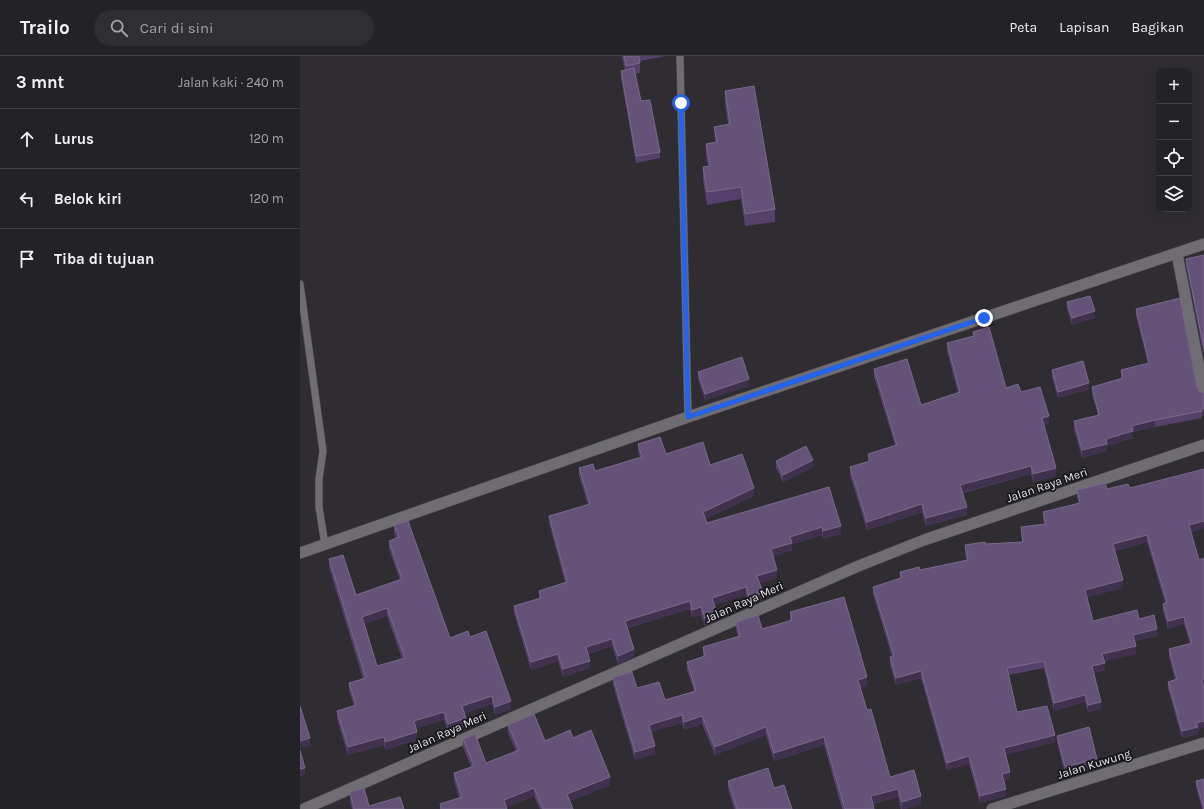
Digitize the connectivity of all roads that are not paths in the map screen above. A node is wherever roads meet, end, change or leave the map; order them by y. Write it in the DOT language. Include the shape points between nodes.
graph roads {
  1 [pos="680,56"];
  2 [pos="1204,244"];
  3 [pos="1177,254"];
  4 [pos="300,284"];
  5 [pos="1204,392"];
  6 [pos="688,417"];
  7 [pos="1204,445"];
  8 [pos="325,545"];
  9 [pos="300,553"];
  10 [pos="1204,743"];
  11 [pos="304,809"];
  12 [pos="992,809"];
  1 -- 6 [label="lane"];
  2 -- 3 [label="street"];
  3 -- 5 [label="street"];
  3 -- 6 [label="street"];
  4 -- 8 [label="lane" via="323,451 319,507"];
  6 -- 8 [label="street"];
  7 -- 11 [label="street, Jalan Raya Meri" via="889,553"];
  8 -- 9 [label="street"];
  10 -- 12 [label="street, Jalan Kuwung"];
}
